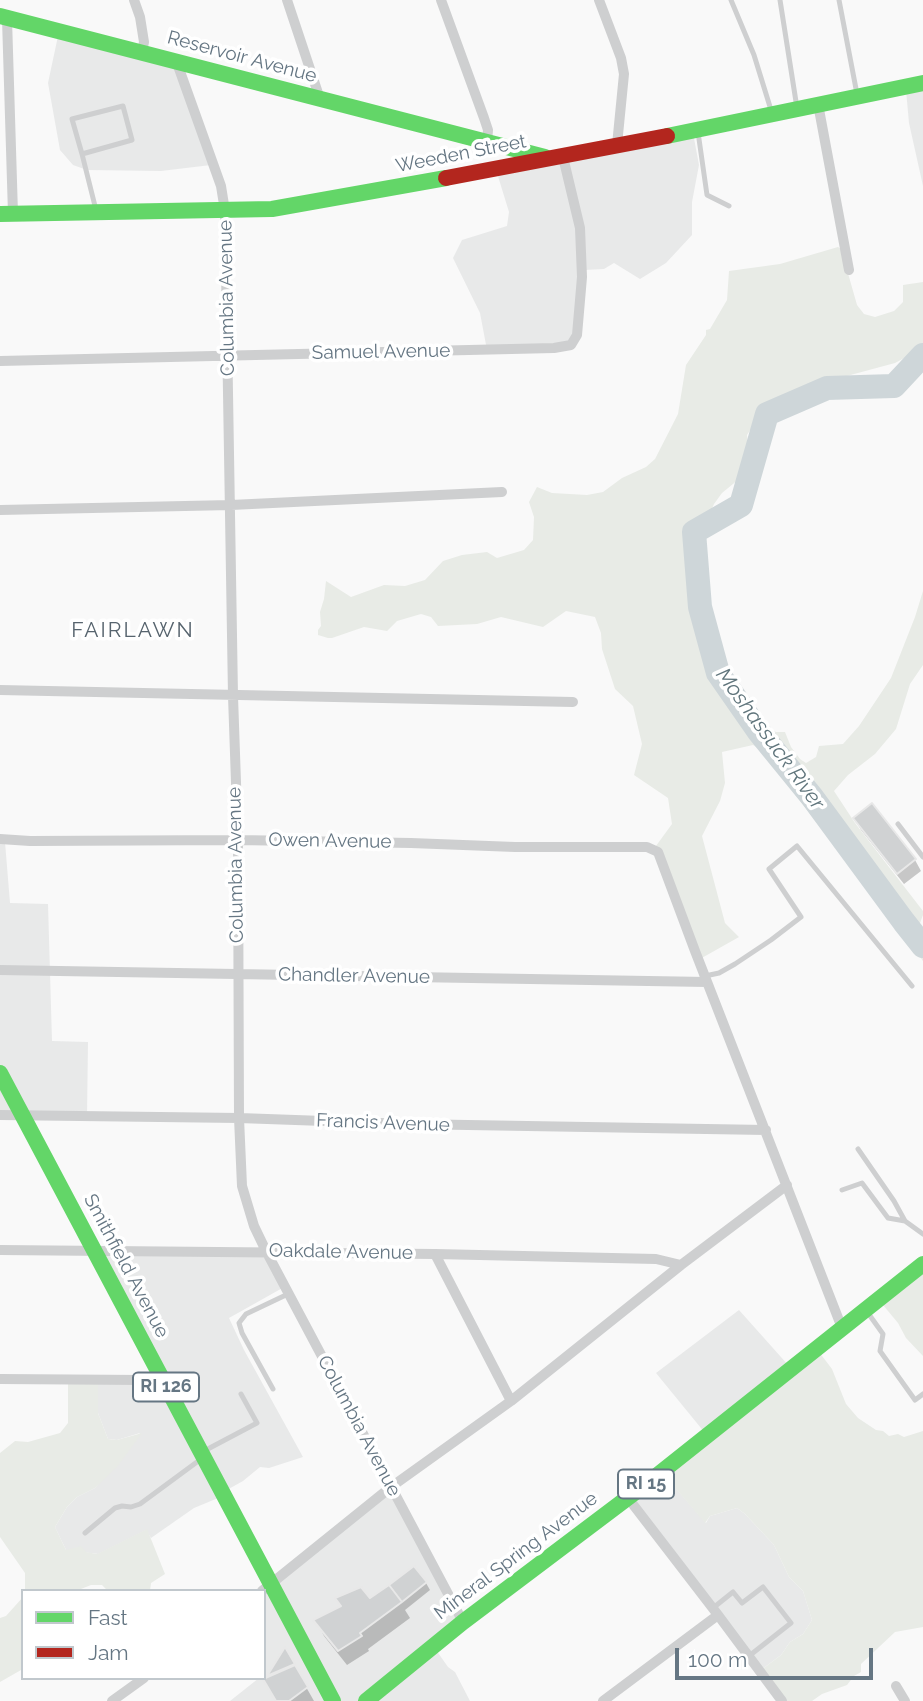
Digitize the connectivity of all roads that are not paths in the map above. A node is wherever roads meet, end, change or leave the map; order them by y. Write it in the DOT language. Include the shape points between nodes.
graph roads {
  1 [pos="134,0"];
  2 [pos="287,0"];
  3 [pos="441,0"];
  4 [pos="599,0"];
  5 [pos="731,0"];
  6 [pos="780,0"];
  7 [pos="839,0"];
  8 [pos="4,18"];
  9 [pos="142,52"];
  10 [pos="177,63"];
  11 [pos="923,83"];
  12 [pos="858,97"];
  13 [pos="320,99"];
  14 [pos="818,104"];
  15 [pos="797,108"];
  16 [pos="772,113"];
  17 [pos="698,128"];
  18 [pos="480,140"];
  19 [pos="617,145"];
  20 [pos="82,154"];
  21 [pos="557,158"];
  22 [pos="481,172"];
  23 [pos="729,206"];
  24 [pos="225,211"];
  25 [pos="97,213"];
  26 [pos="7,214"];
  27 [pos="849,270"];
  28 [pos="227,355"];
  29 [pos="0,360"];
  30 [pos="502,492"];
  31 [pos="230,505"];
  32 [pos="0,510"];
  33 [pos="0,690"];
  34 [pos="233,696"];
  35 [pos="573,702"];
  36 [pos="898,824"];
  37 [pos="0,839"];
  38 [pos="237,840"];
  39 [pos="921,849"];
  40 [pos="923,857"];
  41 [pos="0,970"];
  42 [pos="237,974"];
  43 [pos="706,979"];
  44 [pos="912,986"];
  45 [pos="0,1073"];
  46 [pos="0,1115"];
  47 [pos="22,1115"];
  48 [pos="240,1118"];
  49 [pos="766,1130"];
  50 [pos="858,1149"];
  51 [pos="787,1185"];
  52 [pos="842,1190"];
  53 [pos="905,1221"];
  54 [pos="923,1234"];
  55 [pos="0,1250"];
  56 [pos="95,1250"];
  57 [pos="266,1251"];
  58 [pos="435,1254"];
  59 [pos="923,1264"];
  60 [pos="681,1265"];
  61 [pos="288,1294"];
  62 [pos="865,1309"];
  63 [pos="842,1328"];
  64 [pos="161,1377"];
  65 [pos="0,1379"];
  66 [pos="273,1389"];
  67 [pos="241,1394"];
  68 [pos="923,1394"];
  69 [pos="511,1401"];
  70 [pos="202,1455"];
  71 [pos="391,1487"];
  72 [pos="628,1498"];
  73 [pos="85,1532"];
  74 [pos="267,1588"];
  75 [pos="716,1611"];
  76 [pos="463,1622"];
  77 [pos="749,1656"];
  78 [pos="141,1680"];
  79 [pos="896,1686"];
  80 [pos="112,1701"];
  81 [pos="333,1701"];
  82 [pos="366,1701"];
  83 [pos="603,1701"];
  84 [pos="782,1701"];
  85 [pos="905,1701"];
  1 -- 9 [label="street"];
  2 -- 13 [label="street"];
  3 -- 18 [label="street" via="488,130"];
  4 -- 19 [label="street" via="624,74"];
  5 -- 16 [label="lane"];
  6 -- 15 [label="lane"];
  7 -- 12 [label="lane"];
  8 -- 9 [label="main road, Reservoir Avenue"];
  8 -- 26 [label="street"];
  9 -- 10 [label="main road, Reservoir Avenue"];
  10 -- 13 [label="main road, Reservoir Avenue"];
  10 -- 24 [label="street, Columbia Avenue" via="221,186"];
  11 -- 12 [label="main road, Weeden Street"];
  12 -- 14 [label="main road, Weeden Street"];
  13 -- 18 [label="main road, Reservoir Avenue"];
  14 -- 15 [label="main road, Weeden Street"];
  14 -- 27 [label="street"];
  15 -- 16 [label="main road, Weeden Street"];
  16 -- 17 [label="main road, Weeden Street"];
  17 -- 19 [label="main road, Weeden Street"];
  17 -- 23 [label="lane" via="707,195"];
  18 -- 21 [label="main road, Reservoir Avenue"];
  18 -- 22 [label="main road"];
  19 -- 21 [label="main road, Weeden Street"];
  20 -- 20 [label="lane" via="72,119 123,106 132,141"];
  20 -- 25 [label="lane"];
  21 -- 22 [label="main road, Weeden Street"];
  21 -- 28 [label="street, Samuel Avenue" via="580,228 582,277 577,335 571,345"];
  22 -- 24 [label="main road, Weeden Street" via="312,204"];
  24 -- 25 [label="main road, Weeden Street"];
  24 -- 28 [label="street, Columbia Avenue"];
  25 -- 26 [label="main road, Weeden Street"];
  28 -- 29 [label="street, Samuel Avenue"];
  28 -- 31 [label="street, Columbia Avenue"];
  30 -- 31 [label="street"];
  31 -- 32 [label="street"];
  31 -- 34 [label="street, Columbia Avenue"];
  33 -- 34 [label="street"];
  34 -- 35 [label="street"];
  34 -- 38 [label="street, Columbia Avenue"];
  36 -- 39 [label="lane"];
  37 -- 38 [label="street, Owen Avenue"];
  38 -- 42 [label="street, Columbia Avenue"];
  38 -- 43 [label="street, Owen Avenue" via="647,846 658,852"];
  39 -- 40 [label="lane"];
  41 -- 42 [label="street, Chandler Avenue"];
  42 -- 43 [label="street, Chandler Avenue"];
  42 -- 48 [label="street, Columbia Avenue"];
  43 -- 44 [label="lane" via="801,917 769,869 797,846"];
  43 -- 49 [label="street"];
  45 -- 47 [label="main road, Smithfield Avenue / RI 126"];
  46 -- 47 [label="street, Francis Avenue"];
  47 -- 48 [label="street, Francis Avenue"];
  47 -- 56 [label="main road, Smithfield Avenue / RI 126"];
  48 -- 49 [label="street, Francis Avenue"];
  48 -- 57 [label="street, Columbia Avenue" via="242,1186"];
  49 -- 51 [label="street"];
  50 -- 53 [label="lane"];
  51 -- 60 [label="street"];
  51 -- 63 [label="street"];
  52 -- 53 [label="lane" via="862,1183 888,1218"];
  53 -- 54 [label="lane"];
  55 -- 56 [label="street, Oakdale Avenue"];
  56 -- 57 [label="street, Oakdale Avenue"];
  56 -- 64 [label="main road, Smithfield Avenue / RI 126"];
  57 -- 58 [label="street, Oakdale Avenue"];
  57 -- 61 [label="street, Columbia Avenue"];
  58 -- 60 [label="street, Oakdale Avenue" via="656,1259"];
  58 -- 69 [label="street"];
  59 -- 62 [label="main road, Mineral Spring Avenue / RI 15"];
  60 -- 69 [label="street"];
  61 -- 66 [label="lane" via="246,1314 239,1323"];
  61 -- 71 [label="street, Columbia Avenue"];
  62 -- 63 [label="main road, Mineral Spring Avenue / RI 15"];
  62 -- 68 [label="lane" via="883,1334 880,1351 915,1400"];
  63 -- 72 [label="main road, Mineral Spring Avenue / RI 15"];
  64 -- 65 [label="street"];
  64 -- 70 [label="main road, Smithfield Avenue / RI 126"];
  67 -- 70 [label="lane" via="257,1423"];
  69 -- 71 [label="street"];
  70 -- 73 [label="lane" via="140,1504 115,1508"];
  70 -- 74 [label="main road, Smithfield Avenue / RI 126"];
  71 -- 74 [label="street"];
  71 -- 76 [label="street, Columbia Avenue"];
  72 -- 75 [label="street"];
  72 -- 76 [label="main road, Mineral Spring Avenue / RI 15"];
  74 -- 81 [label="main road, Smithfield Avenue / RI 126"];
  75 -- 77 [label="street"];
  75 -- 77 [label="lane" via="733,1592 742,1603 763,1587 791,1623"];
  75 -- 83 [label="street"];
  76 -- 82 [label="main road, Mineral Spring Avenue / RI 15"];
  77 -- 84 [label="street"];
  78 -- 80 [label="street"];
  79 -- 85 [label="street"];
}
